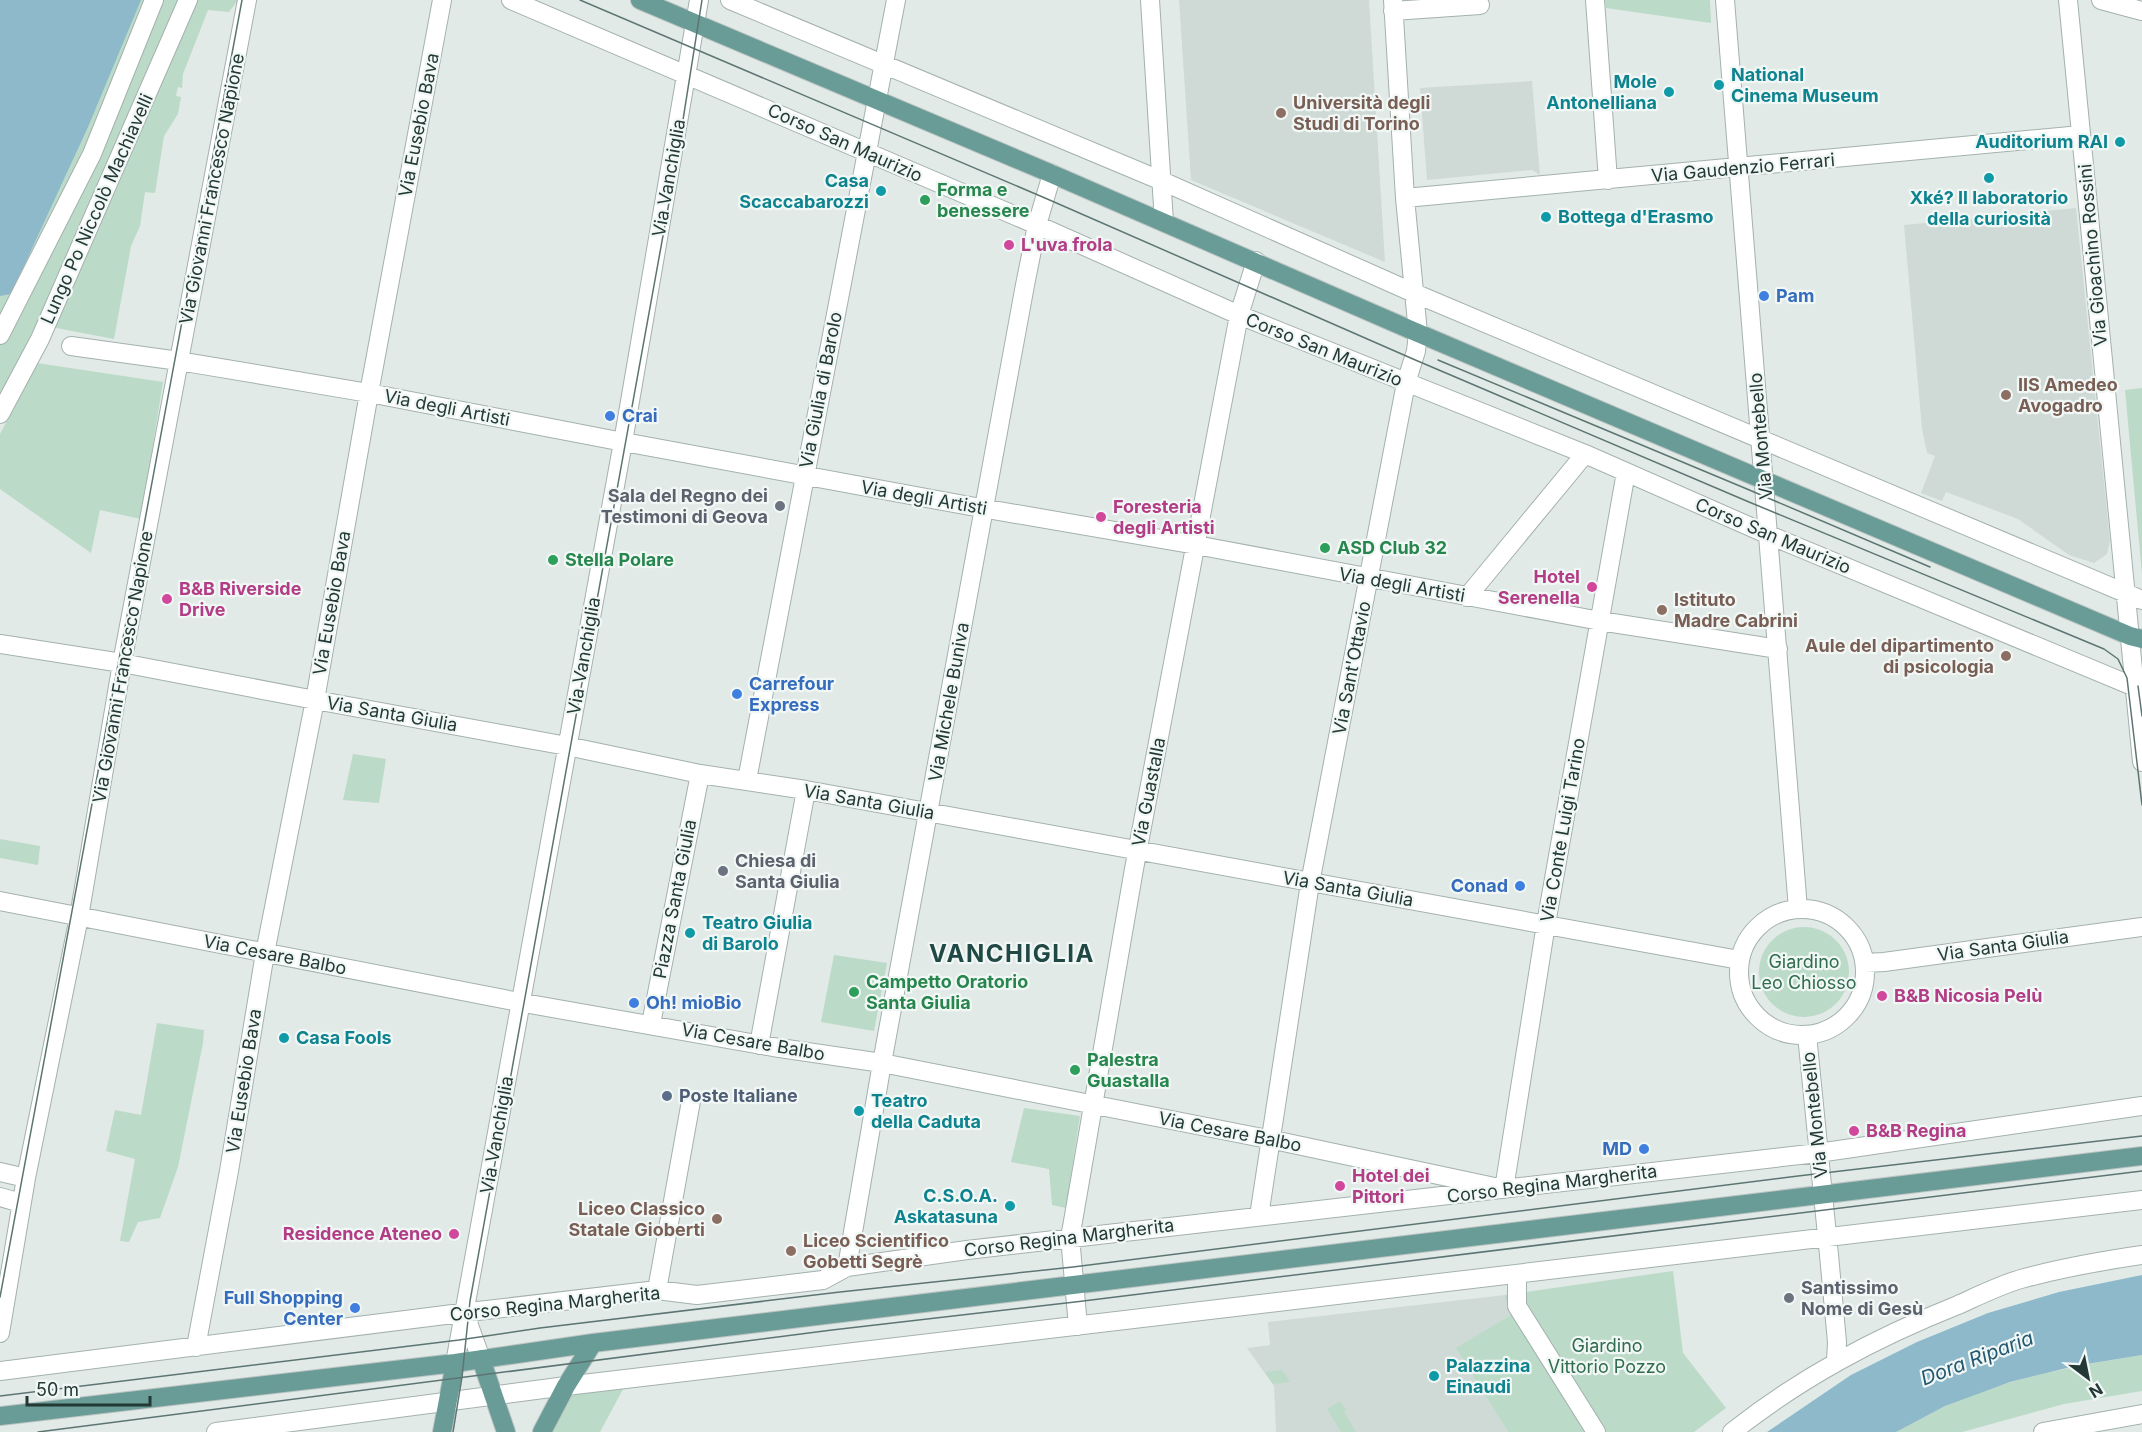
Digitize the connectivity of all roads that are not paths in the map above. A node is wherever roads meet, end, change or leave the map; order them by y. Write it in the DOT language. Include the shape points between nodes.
graph roads {
  1 [pos="154,0"];
  2 [pos="188,0"];
  3 [pos="247,0"];
  4 [pos="442,0"];
  5 [pos="511,0"];
  6 [pos="640,0"];
  7 [pos="699,0"];
  8 [pos="730,0"];
  9 [pos="896,0"];
  10 [pos="1150,0"];
  11 [pos="1594,0"];
  12 [pos="1725,0"];
  13 [pos="2068,0"];
  14 [pos="2101,0"];
  15 [pos="1480,5"];
  16 [pos="1393,6"];
  17 [pos="2142,11"];
  18 [pos="696,22"];
  19 [pos="884,66"];
  20 [pos="687,74"];
  21 [pos="878,99"];
  22 [pos="2081,135"];
  23 [pos="868,154"];
  24 [pos="1739,168"];
  25 [pos="1052,174"];
  26 [pos="1608,180"];
  27 [pos="1162,181"];
  28 [pos="1406,198"];
  29 [pos="1164,222"];
  30 [pos="1037,225"];
  31 [pos="1256,261"];
  32 [pos="1414,293"];
  33 [pos="1239,315"];
  34 [pos="1418,333"];
  35 [pos="0,335"];
  36 [pos="71,346"];
  37 [pos="179,361"];
  38 [pos="1406,383"];
  39 [pos="369,393"];
  40 [pos="0,414"];
  41 [pos="1760,439"];
  42 [pos="623,442"];
  43 [pos="1585,454"];
  44 [pos="1626,472"];
  45 [pos="804,476"];
  46 [pos="1764,479"];
  47 [pos="984,509"];
  48 [pos="1769,535"];
  49 [pos="1196,545"];
  50 [pos="1370,579"];
  51 [pos="1467,597"];
  52 [pos="2134,597"];
  53 [pos="1600,621"];
  54 [pos="2136,638"];
  55 [pos="0,644"];
  56 [pos="1778,649"];
  57 [pos="2142,651"];
  58 [pos="122,663"];
  59 [pos="2138,688"];
  60 [pos="315,700"];
  61 [pos="567,746"];
  62 [pos="2142,762"];
  63 [pos="700,774"];
  64 [pos="747,780"];
  65 [pos="806,790"];
  66 [pos="929,813"];
  67 [pos="1138,851"];
  68 [pos="1310,883"];
  69 [pos="0,901"];
  70 [pos="1798,909"];
  71 [pos="79,917"];
  72 [pos="1546,924"];
  73 [pos="2142,927"];
  74 [pos="265,953"];
  75 [pos="1739,960"];
  76 [pos="1864,963"];
  77 [pos="520,1002"];
  78 [pos="651,1024"];
  79 [pos="1807,1035"];
  80 [pos="759,1044"];
  81 [pos="882,1063"];
  82 [pos="691,1101"];
  83 [pos="1092,1105"];
  84 [pos="2142,1106"];
  85 [pos="1271,1139"];
  86 [pos="1818,1153"];
  87 [pos="2142,1156"];
  88 [pos="0,1173"];
  89 [pos="26,1178"];
  90 [pos="1504,1190"];
  91 [pos="1824,1195"];
  92 [pos="0,1197"];
  93 [pos="2142,1200"];
  94 [pos="21,1203"];
  95 [pos="1259,1216"];
  96 [pos="1070,1237"];
  97 [pos="1828,1238"];
  98 [pos="2142,1255"];
  99 [pos="847,1267"];
  100 [pos="1517,1275"];
  101 [pos="1074,1286"];
  102 [pos="657,1290"];
  103 [pos="464,1312"];
  104 [pos="1078,1326"];
  105 [pos="0,1333"];
  106 [pos="593,1343"];
  107 [pos="196,1347"];
  108 [pos="481,1359"];
  109 [pos="1836,1361"];
  110 [pos="455,1363"];
  111 [pos="0,1371"];
  112 [pos="566,1386"];
  113 [pos="495,1396"];
  114 [pos="447,1403"];
  115 [pos="2142,1414"];
  116 [pos="0,1416"];
  117 [pos="216,1432"];
  118 [pos="442,1432"];
  119 [pos="506,1432"];
  120 [pos="542,1432"];
  121 [pos="1596,1432"];
  122 [pos="1732,1432"];
  123 [pos="2043,1432"];
  1 -- 35 [label="street" via="92,154"];
  2 -- 40 [label="street, Lungo Po Niccolò Machiavelli" via="40,339"];
  3 -- 37 [label="street, Via Giovanni Francesco Napione"];
  4 -- 39 [label="street, Via Eusebio Bava"];
  5 -- 20 [label="street, Corso San Maurizio"];
  6 -- 18 [label="main road"];
  7 -- 18 [label="street, Via Vanchiglia"];
  8 -- 19 [label="street"];
  9 -- 19 [label="street, Via Giulia di Barolo"];
  10 -- 27 [label="street"];
  11 -- 26 [label="street"];
  12 -- 24 [label="street, Via Montebello"];
  13 -- 22 [label="street, Via Gioachino Rossini"];
  14 -- 17 [label="street"];
  15 -- 16 [label="street, Via Sant'Ottavio"];
  16 -- 28 [label="street, Via Sant'Ottavio"];
  18 -- 20 [label="street, Via Vanchiglia"];
  18 -- 21 [label="main road"];
  19 -- 21 [label="street, Via Giulia di Barolo"];
  19 -- 27 [label="street"];
  20 -- 23 [label="street, Corso San Maurizio"];
  20 -- 42 [label="street, Via Vanchiglia"];
  21 -- 23 [label="street, Via Giulia di Barolo"];
  21 -- 25 [label="main road"];
  22 -- 24 [label="street, Via Gaudenzio Ferrari"];
  22 -- 52 [label="street, Via Gioachino Rossini"];
  23 -- 30 [label="street, Corso San Maurizio"];
  23 -- 45 [label="street, Via Giulia di Barolo"];
  24 -- 26 [label="street, Via Gaudenzio Ferrari"];
  24 -- 41 [label="street, Via Montebello"];
  25 -- 29 [label="main road"];
  25 -- 30 [label="street, Via Michele Buniva"];
  26 -- 28 [label="street, Via Gaudenzio Ferrari"];
  27 -- 29 [label="street"];
  27 -- 32 [label="street"];
  28 -- 32 [label="street, Via Sant'Ottavio"];
  29 -- 31 [label="main road"];
  30 -- 33 [label="street, Corso San Maurizio"];
  30 -- 47 [label="street, Via Michele Buniva"];
  31 -- 33 [label="street, Via Guastalla"];
  31 -- 34 [label="main road"];
  32 -- 34 [label="street, Via Sant'Ottavio"];
  32 -- 41 [label="street"];
  33 -- 38 [label="street, Corso San Maurizio"];
  33 -- 49 [label="street, Via Guastalla"];
  34 -- 38 [label="street, Via Sant'Ottavio"];
  34 -- 46 [label="main road"];
  36 -- 37 [label="street, Via degli Artisti"];
  37 -- 39 [label="street, Via degli Artisti"];
  37 -- 58 [label="street, Via Giovanni Francesco Napione"];
  38 -- 43 [label="street, Corso San Maurizio"];
  38 -- 50 [label="street, Via Sant'Ottavio"];
  39 -- 42 [label="street, Via degli Artisti"];
  39 -- 60 [label="street, Via Eusebio Bava"];
  41 -- 46 [label="street, Via Montebello"];
  41 -- 52 [label="street"];
  42 -- 45 [label="street, Via degli Artisti"];
  42 -- 61 [label="street, Via Vanchiglia"];
  43 -- 44 [label="street, Corso San Maurizio"];
  43 -- 51 [label="street"];
  44 -- 48 [label="street, Corso San Maurizio"];
  44 -- 53 [label="street, Via Conte Luigi Tarino"];
  45 -- 47 [label="street, Via degli Artisti"];
  45 -- 64 [label="street, Via Giulia di Barolo"];
  46 -- 48 [label="street, Via Montebello"];
  46 -- 54 [label="main road"];
  47 -- 49 [label="street, Via degli Artisti"];
  47 -- 66 [label="street, Via Michele Buniva"];
  48 -- 56 [label="street, Via Montebello"];
  48 -- 59 [label="street, Corso San Maurizio"];
  49 -- 50 [label="street, Via degli Artisti"];
  49 -- 67 [label="street, Via Guastalla"];
  50 -- 51 [label="street, Via degli Artisti"];
  50 -- 68 [label="street, Via Sant'Ottavio"];
  51 -- 53 [label="street, Via degli Artisti"];
  52 -- 54 [label="street, Via Gioachino Rossini"];
  53 -- 56 [label="street, Via degli Artisti"];
  53 -- 72 [label="street, Via Conte Luigi Tarino"];
  54 -- 57 [label="main road"];
  54 -- 59 [label="street, Via Gioachino Rossini"];
  55 -- 58 [label="street, Via Santa Giulia"];
  56 -- 70 [label="street, Via Montebello"];
  58 -- 60 [label="street, Via Santa Giulia"];
  58 -- 71 [label="street, Via Giovanni Francesco Napione"];
  59 -- 62 [label="street, Via Gioachino Rossini"];
  60 -- 61 [label="street, Via Santa Giulia"];
  60 -- 74 [label="street, Via Eusebio Bava"];
  61 -- 63 [label="street, Via Santa Giulia"];
  61 -- 77 [label="street, Via Vanchiglia"];
  63 -- 64 [label="street, Via Santa Giulia"];
  63 -- 78 [label="street, Piazza Santa Giulia"];
  64 -- 65 [label="street, Via Santa Giulia"];
  65 -- 66 [label="street, Via Santa Giulia"];
  65 -- 80 [label="street"];
  66 -- 67 [label="street, Via Santa Giulia"];
  66 -- 81 [label="street, Via Michele Buniva"];
  67 -- 68 [label="street, Via Santa Giulia"];
  67 -- 83 [label="street, Via Guastalla"];
  68 -- 72 [label="street, Via Santa Giulia"];
  68 -- 85 [label="street, Via Sant'Ottavio"];
  69 -- 71 [label="street, Via Cesare Balbo"];
  70 -- 75 [label="street" via="1761,923"];
  70 -- 76 [label="street" via="1824,913 1839,921 1852,933"];
  71 -- 74 [label="street, Via Cesare Balbo"];
  71 -- 89 [label="street, Via Giovanni Francesco Napione"];
  72 -- 75 [label="street, Via Santa Giulia"];
  72 -- 90 [label="street, Via Conte Luigi Tarino"];
  73 -- 76 [label="street, Via Santa Giulia"];
  74 -- 77 [label="street, Via Cesare Balbo"];
  74 -- 107 [label="street, Via Eusebio Bava"];
  75 -- 79 [label="street" via="1739,982 1756,1016 1788,1034"];
  76 -- 79 [label="street" via="1862,992 1851,1012 1831,1027"];
  77 -- 78 [label="street, Via Cesare Balbo"];
  77 -- 103 [label="street, Via Vanchiglia"];
  78 -- 80 [label="street, Via Cesare Balbo"];
  79 -- 86 [label="street, Via Montebello"];
  80 -- 81 [label="street, Via Cesare Balbo"];
  81 -- 83 [label="street, Via Cesare Balbo"];
  81 -- 99 [label="street, Via Michele Buniva"];
  82 -- 102 [label="street"];
  83 -- 85 [label="street, Via Cesare Balbo"];
  83 -- 96 [label="street, Via Guastalla"];
  84 -- 86 [label="street, Corso Regina Margherita"];
  85 -- 90 [label="street, Via Cesare Balbo"];
  85 -- 95 [label="street, Via Sant'Ottavio"];
  86 -- 90 [label="street, Corso Regina Margherita"];
  86 -- 91 [label="street, Via Montebello"];
  87 -- 91 [label="main road"];
  88 -- 89 [label="street"];
  89 -- 94 [label="street, Via Giovanni Francesco Napione"];
  90 -- 95 [label="street, Corso Regina Margherita"];
  91 -- 97 [label="street, Via Montebello"];
  91 -- 101 [label="main road"];
  92 -- 94 [label="street"];
  93 -- 97 [label="street"];
  94 -- 105 [label="street, Via Giovanni Francesco Napione"];
  95 -- 96 [label="street, Corso Regina Margherita"];
  96 -- 99 [label="street, Corso Regina Margherita"];
  96 -- 101 [label="street, Via Guastalla"];
  97 -- 100 [label="street"];
  97 -- 109 [label="street, Via Montebello"];
  98 -- 109 [label="street" via="2019,1280 1909,1324"];
  99 -- 102 [label="street, Corso Regina Margherita" via="823,1280 766,1287 697,1295"];
  100 -- 104 [label="street"];
  100 -- 121 [label="street" via="1517,1306"];
  101 -- 104 [label="street, Via Guastalla"];
  101 -- 106 [label="main road"];
  102 -- 103 [label="street, Corso Regina Margherita"];
  103 -- 107 [label="street, Corso Regina Margherita"];
  103 -- 108 [label="street"];
  103 -- 110 [label="street, Via Vanchiglia"];
  104 -- 112 [label="street"];
  106 -- 108 [label="main road"];
  106 -- 112 [label="main road"];
  107 -- 111 [label="street, Corso Regina Margherita"];
  108 -- 110 [label="main road"];
  108 -- 113 [label="main road"];
  109 -- 122 [label="street"];
  110 -- 114 [label="main road"];
  110 -- 116 [label="main road"];
  112 -- 113 [label="street"];
  112 -- 120 [label="main road"];
  113 -- 114 [label="street"];
  113 -- 119 [label="main road"];
  114 -- 117 [label="street"];
  114 -- 118 [label="main road"];
  115 -- 123 [label="street"];
}
